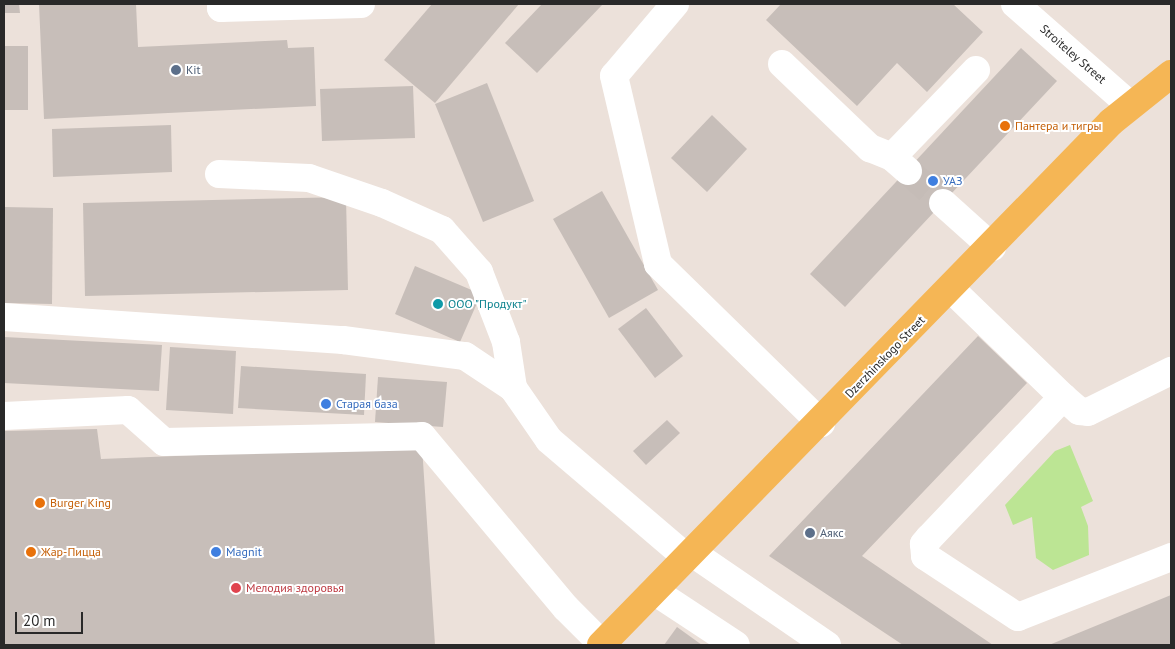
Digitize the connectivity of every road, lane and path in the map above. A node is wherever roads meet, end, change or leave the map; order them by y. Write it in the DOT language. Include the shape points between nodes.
graph roads {
  1 [pos="220,4"];
  2 [pos="361,4"];
  3 [pos="675,4"];
  4 [pos="1015,4"];
  5 [pos="782,64"];
  6 [pos="976,70"];
  7 [pos="1171,74"];
  8 [pos="1130,105"];
  9 [pos="219,174"];
  10 [pos="943,203"];
  11 [pos="992,247"];
  12 [pos="951,289"];
  13 [pos="4,317"];
  14 [pos="1171,371"];
  15 [pos="513,388"];
  16 [pos="1063,397"];
  17 [pos="4,416"];
  18 [pos="821,423"];
  19 [pos="688,555"];
  20 [pos="1171,557"];
  21 [pos="654,591"];
  22 [pos="602,645"];
  23 [pos="736,645"];
  24 [pos="827,645"];
  1 -- 2 [label="street" via="221,8"];
  3 -- 18 [label="street" via="614,76 658,264"];
  4 -- 8 [label="street, Stroiteley Street"];
  5 -- 6 [label="street" via="870,148 900,164"];
  7 -- 8 [label="main road, Dzerzhinskogo Street"];
  8 -- 11 [label="main road, Dzerzhinskogo Street"];
  9 -- 15 [label="street" via="309,178 382,202 442,230 479,272 506,342"];
  10 -- 11 [label="street"];
  11 -- 12 [label="main road, Dzerzhinskogo Street"];
  12 -- 16 [label="street"];
  12 -- 18 [label="main road, Dzerzhinskogo Street"];
  13 -- 15 [label="street" via="343,340 465,356"];
  14 -- 16 [label="street" via="1088,412 1079,411"];
  15 -- 19 [label="street" via="549,440"];
  16 -- 20 [label="street" via="929,538 924,544 925,556 1018,617"];
  17 -- 22 [label="street" via="128,410 164,442 422,436 566,608"];
  18 -- 19 [label="main road, Dzerzhinskogo Street"];
  19 -- 21 [label="main road, Dzerzhinskogo Street"];
  19 -- 24 [label="street"];
  21 -- 22 [label="main road, Dzerzhinskogo Street"];
  21 -- 23 [label="street"];
}
